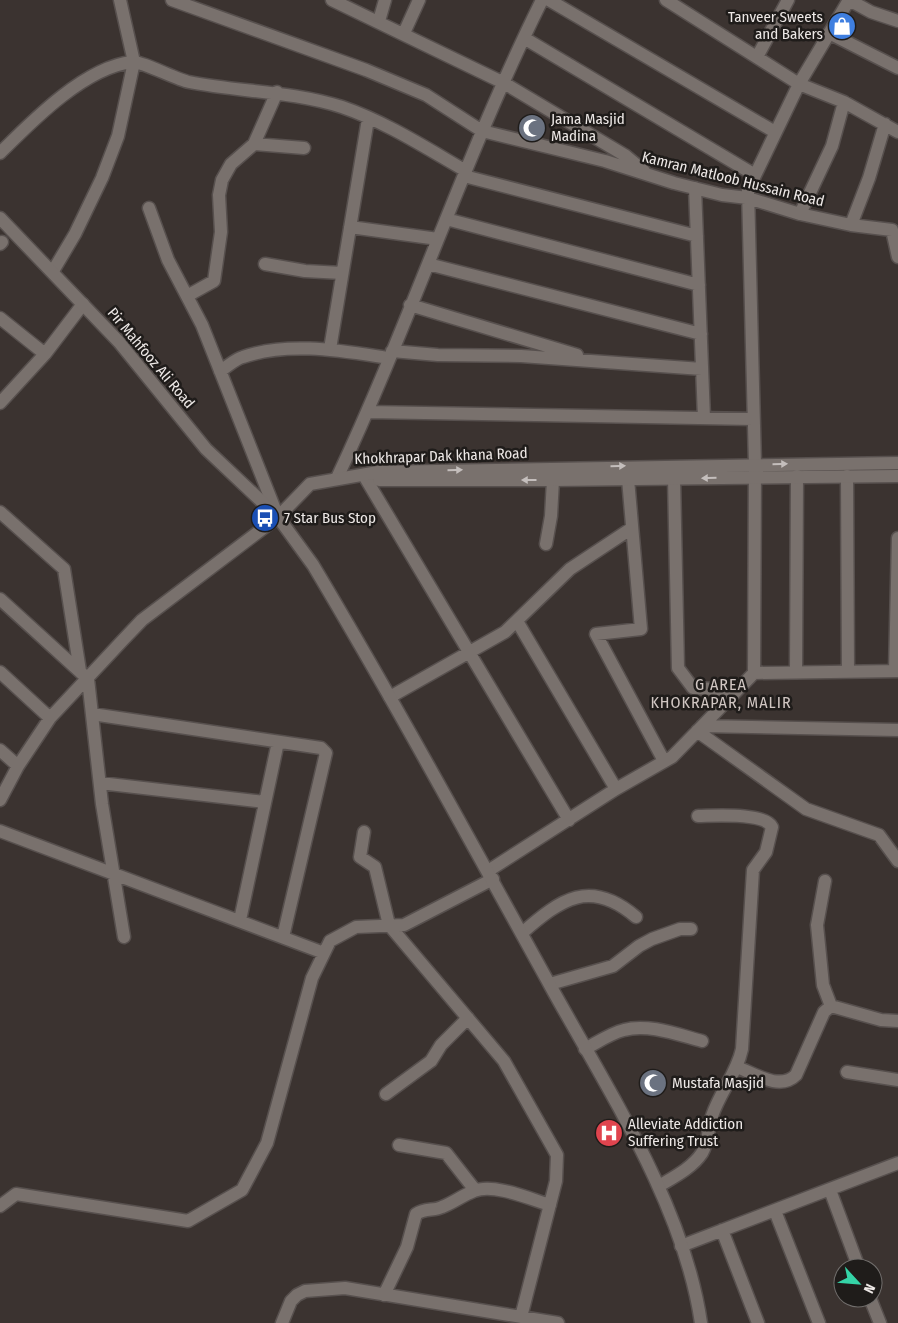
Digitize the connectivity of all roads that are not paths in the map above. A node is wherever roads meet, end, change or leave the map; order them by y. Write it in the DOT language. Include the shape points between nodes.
graph roads {
  1 [pos="120,0"];
  2 [pos="172,0"];
  3 [pos="332,0"];
  4 [pos="385,0"];
  5 [pos="420,0"];
  6 [pos="542,0"];
  7 [pos="549,0"];
  8 [pos="666,0"];
  9 [pos="849,0"];
  10 [pos="785,1"];
  11 [pos="380,21"];
  12 [pos="898,21"];
  13 [pos="404,33"];
  14 [pos="829,33"];
  15 [pos="524,38"];
  16 [pos="757,57"];
  17 [pos="134,62"];
  18 [pos="898,68"];
  19 [pos="504,83"];
  20 [pos="799,84"];
  21 [pos="277,92"];
  22 [pos="844,102"];
  23 [pos="368,118"];
  24 [pos="885,124"];
  25 [pos="482,131"];
  26 [pos="776,132"];
  27 [pos="898,132"];
  28 [pos="254,144"];
  29 [pos="304,148"];
  30 [pos="0,153"];
  31 [pos="465,174"];
  32 [pos="755,175"];
  33 [pos="650,176"];
  34 [pos="695,188"];
  35 [pos="748,198"];
  36 [pos="149,208"];
  37 [pos="800,214"];
  38 [pos="0,218"];
  39 [pos="446,220"];
  40 [pos="851,225"];
  41 [pos="350,227"];
  42 [pos="697,236"];
  43 [pos="438,239"];
  44 [pos="898,257"];
  45 [pos="265,264"];
  46 [pos="428,264"];
  47 [pos="53,271"];
  48 [pos="342,273"];
  49 [pos="699,285"];
  50 [pos="187,296"];
  51 [pos="82,304"];
  52 [pos="410,305"];
  53 [pos="0,318"];
  54 [pos="701,334"];
  55 [pos="330,349"];
  56 [pos="45,354"];
  57 [pos="391,354"];
  58 [pos="598,362"];
  59 [pos="702,368"];
  60 [pos="220,371"];
  61 [pos="0,403"];
  62 [pos="368,412"];
  63 [pos="704,418"];
  64 [pos="753,419"];
  65 [pos="898,463"];
  66 [pos="754,471"];
  67 [pos="797,476"];
  68 [pos="847,476"];
  69 [pos="898,476"];
  70 [pos="337,478"];
  71 [pos="674,478"];
  72 [pos="366,479"];
  73 [pos="628,479"];
  74 [pos="553,480"];
  75 [pos="0,512"];
  76 [pos="278,517"];
  77 [pos="632,528"];
  78 [pos="898,538"];
  79 [pos="546,544"];
  80 [pos="0,599"];
  81 [pos="517,621"];
  82 [pos="468,652"];
  83 [pos="897,671"];
  84 [pos="0,672"];
  85 [pos="796,672"];
  86 [pos="848,672"];
  87 [pos="754,673"];
  88 [pos="84,675"];
  89 [pos="737,690"];
  90 [pos="390,697"];
  91 [pos="92,714"];
  92 [pos="50,718"];
  93 [pos="699,729"];
  94 [pos="898,730"];
  95 [pos="278,742"];
  96 [pos="0,750"];
  97 [pos="664,761"];
  98 [pos="18,766"];
  99 [pos="100,783"];
  100 [pos="616,789"];
  101 [pos="0,800"];
  102 [pos="266,802"];
  103 [pos="698,816"];
  104 [pos="569,820"];
  105 [pos="0,831"];
  106 [pos="364,832"];
  107 [pos="898,861"];
  108 [pos="114,874"];
  109 [pos="490,875"];
  110 [pos="825,881"];
  111 [pos="636,917"];
  112 [pos="240,920"];
  113 [pos="389,926"];
  114 [pos="691,929"];
  115 [pos="522,933"];
  116 [pos="124,937"];
  117 [pos="283,937"];
  118 [pos="324,953"];
  119 [pos="550,984"];
  120 [pos="831,1006"];
  121 [pos="468,1018"];
  122 [pos="898,1021"];
  123 [pos="702,1041"];
  124 [pos="585,1049"];
  125 [pos="737,1067"];
  126 [pos="847,1072"];
  127 [pos="898,1080"];
  128 [pos="386,1094"];
  129 [pos="399,1145"];
  130 [pos="898,1163"];
  131 [pos="659,1186"];
  132 [pos="475,1190"];
  133 [pos="830,1190"];
  134 [pos="550,1205"];
  135 [pos="0,1206"];
  136 [pos="775,1211"];
  137 [pos="722,1230"];
  138 [pos="681,1246"];
  139 [pos="855,1258"];
  140 [pos="384,1295"];
  141 [pos="874,1308"];
  142 [pos="521,1317"];
  143 [pos="500,1318"];
  144 [pos="282,1323"];
  145 [pos="558,1323"];
  146 [pos="701,1323"];
  147 [pos="758,1323"];
  148 [pos="819,1323"];
  149 [pos="880,1323"];
  1 -- 17 [label="street"];
  2 -- 25 [label="street, Kamran Matloob Hussain Road" via="426,95"];
  3 -- 11 [label="street"];
  4 -- 11 [label="street"];
  5 -- 13 [label="street"];
  6 -- 15 [label="street"];
  7 -- 26 [label="street"];
  8 -- 16 [label="street"];
  9 -- 12 [label="street"];
  9 -- 14 [label="street"];
  10 -- 16 [label="street"];
  11 -- 13 [label="street"];
  13 -- 19 [label="street"];
  14 -- 18 [label="street"];
  14 -- 20 [label="street"];
  15 -- 19 [label="street"];
  15 -- 32 [label="street"];
  16 -- 20 [label="street"];
  17 -- 21 [label="street" via="188,82"];
  17 -- 30 [label="street" via="90,77 56,102"];
  17 -- 47 [label="street" via="118,136 105,170 75,234"];
  19 -- 25 [label="street"];
  19 -- 33 [label="street" via="626,156"];
  20 -- 22 [label="street"];
  20 -- 26 [label="street"];
  21 -- 23 [label="street" via="341,107"];
  21 -- 28 [label="street"];
  22 -- 24 [label="street"];
  22 -- 37 [label="street" via="832,146"];
  23 -- 31 [label="street"];
  23 -- 41 [label="street"];
  24 -- 27 [label="street"];
  24 -- 40 [label="street"];
  25 -- 31 [label="street"];
  25 -- 33 [label="street, Kamran Matloob Hussain Road"];
  26 -- 32 [label="street"];
  28 -- 29 [label="street"];
  28 -- 50 [label="street" via="231,164 222,180 219,195 221,232 214,281"];
  31 -- 39 [label="street"];
  31 -- 42 [label="street"];
  32 -- 35 [label="street"];
  33 -- 34 [label="street, Kamran Matloob Hussain Road"];
  34 -- 35 [label="street, Kamran Matloob Hussain Road"];
  34 -- 42 [label="street"];
  35 -- 37 [label="street, Kamran Matloob Hussain Road"];
  35 -- 64 [label="street"];
  36 -- 50 [label="street" via="168,260"];
  37 -- 40 [label="street, Kamran Matloob Hussain Road"];
  38 -- 47 [label="street, Pir Mahfooz Ali Road"];
  39 -- 43 [label="street"];
  39 -- 49 [label="street"];
  40 -- 44 [label="street, Kamran Matloob Hussain Road" via="892,230"];
  41 -- 43 [label="street"];
  41 -- 48 [label="street"];
  42 -- 49 [label="street"];
  43 -- 46 [label="street"];
  45 -- 48 [label="street"];
  46 -- 52 [label="street"];
  46 -- 54 [label="street"];
  47 -- 51 [label="street, Pir Mahfooz Ali Road"];
  48 -- 55 [label="street"];
  49 -- 54 [label="street"];
  50 -- 60 [label="street"];
  51 -- 56 [label="street"];
  51 -- 76 [label="street, Pir Mahfooz Ali Road" via="119,342 206,449"];
  52 -- 57 [label="street"];
  52 -- 58 [label="street"];
  53 -- 56 [label="street"];
  54 -- 59 [label="street"];
  55 -- 57 [label="street"];
  55 -- 60 [label="street" via="271,350 241,357"];
  56 -- 61 [label="street"];
  57 -- 58 [label="street" via="484,355"];
  57 -- 62 [label="street"];
  58 -- 59 [label="street"];
  59 -- 63 [label="street"];
  60 -- 76 [label="street"];
  62 -- 63 [label="street"];
  62 -- 70 [label="street"];
  63 -- 64 [label="street"];
  64 -- 66 [label="street"];
  66 -- 65 [label="street, Khokhrapar Dak khana Road, one-way"];
  66 -- 67 [label="street, Khokhrapar Dak khana Road"];
  70 -- 66 [label="street, Khokhrapar Dak khana Road, one-way" via="378,472"];
  66 -- 71 [label="street, Khokhrapar Dak khana Road, one-way"];
  66 -- 87 [label="street"];
  67 -- 68 [label="street, Khokhrapar Dak khana Road"];
  67 -- 85 [label="street"];
  68 -- 69 [label="street, Khokhrapar Dak khana Road"];
  68 -- 86 [label="street"];
  70 -- 72 [label="street, Khokhrapar Dak khana Road"];
  70 -- 76 [label="street" via="310,484"];
  71 -- 73 [label="street, Khokhrapar Dak khana Road"];
  71 -- 89 [label="street" via="678,668 694,688"];
  74 -- 72 [label="street, Khokhrapar Dak khana Road, one-way"];
  72 -- 82 [label="street"];
  73 -- 74 [label="street, Khokhrapar Dak khana Road"];
  73 -- 77 [label="street"];
  74 -- 79 [label="street"];
  75 -- 88 [label="street" via="64,569"];
  76 -- 88 [label="street" via="142,620"];
  76 -- 90 [label="street" via="313,565"];
  77 -- 81 [label="street" via="570,569"];
  77 -- 97 [label="street" via="641,629 596,634"];
  78 -- 83 [label="street"];
  80 -- 88 [label="street"];
  81 -- 82 [label="street" via="505,632"];
  81 -- 100 [label="street"];
  82 -- 90 [label="street"];
  82 -- 104 [label="street"];
  83 -- 86 [label="street"];
  84 -- 92 [label="street"];
  85 -- 86 [label="street"];
  85 -- 87 [label="street"];
  87 -- 89 [label="street"];
  88 -- 91 [label="street"];
  88 -- 92 [label="street"];
  89 -- 93 [label="street"];
  90 -- 109 [label="street"];
  91 -- 95 [label="street"];
  91 -- 99 [label="street"];
  92 -- 98 [label="street"];
  93 -- 94 [label="street"];
  93 -- 97 [label="street"];
  93 -- 107 [label="street" via="806,809 879,835"];
  95 -- 102 [label="street"];
  95 -- 117 [label="street" via="321,748 326,753"];
  96 -- 98 [label="street"];
  97 -- 100 [label="street"];
  98 -- 101 [label="street"];
  99 -- 102 [label="street"];
  99 -- 108 [label="street"];
  100 -- 104 [label="street"];
  102 -- 112 [label="street"];
  103 -- 125 [label="street" via="741,816 767,822 772,827 766,852 753,870 742,1048"];
  104 -- 109 [label="street"];
  105 -- 108 [label="street"];
  106 -- 113 [label="street" via="360,857 375,867"];
  108 -- 112 [label="street"];
  108 -- 116 [label="street"];
  109 -- 113 [label="street" via="404,925"];
  109 -- 115 [label="street"];
  110 -- 120 [label="street" via="817,925 823,985"];
  111 -- 115 [label="street" via="610,899 595,896 577,898 551,908"];
  112 -- 117 [label="street"];
  113 -- 118 [label="street" via="356,927 330,941"];
  113 -- 121 [label="street"];
  114 -- 119 [label="street" via="680,929 652,939 613,966"];
  115 -- 119 [label="street"];
  117 -- 118 [label="street"];
  118 -- 135 [label="street" via="312,978 267,1142 242,1190 188,1221 16,1194"];
  119 -- 124 [label="street"];
  120 -- 122 [label="street" via="881,1020"];
  120 -- 125 [label="street" via="824,1012 791,1080 780,1083"];
  121 -- 128 [label="street" via="441,1045 431,1061"];
  121 -- 134 [label="street" via="504,1061 557,1155 556,1181"];
  123 -- 124 [label="street" via="634,1028"];
  124 -- 131 [label="street"];
  125 -- 131 [label="street" via="712,1116 708,1139 701,1154 684,1171"];
  126 -- 127 [label="street"];
  129 -- 132 [label="street" via="446,1153"];
  130 -- 133 [label="street"];
  131 -- 138 [label="street"];
  132 -- 134 [label="street" via="514,1194"];
  132 -- 140 [label="street" via="440,1208 416,1214 408,1247"];
  133 -- 136 [label="street"];
  133 -- 139 [label="street"];
  134 -- 142 [label="street"];
  136 -- 137 [label="street"];
  136 -- 148 [label="street"];
  137 -- 138 [label="street"];
  137 -- 147 [label="street"];
  138 -- 146 [label="street"];
  140 -- 143 [label="street"];
  140 -- 144 [label="street" via="345,1288 305,1291 291,1301"];
  141 -- 149 [label="street"];
  142 -- 143 [label="street"];
  142 -- 145 [label="street"];
}
